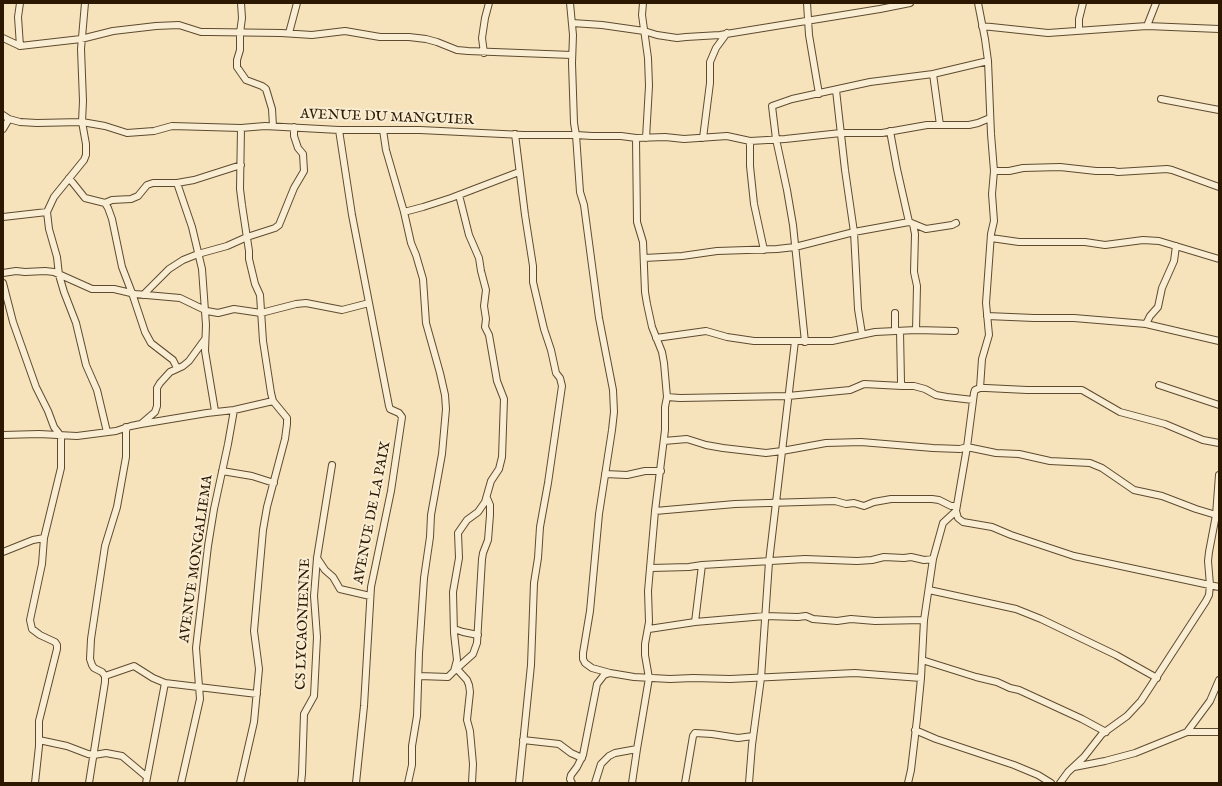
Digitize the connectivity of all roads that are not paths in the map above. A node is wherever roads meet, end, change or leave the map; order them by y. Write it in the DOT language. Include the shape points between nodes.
graph roads {
  1 [pos="20,3"];
  2 [pos="85,3"];
  3 [pos="241,3"];
  4 [pos="296,3"];
  5 [pos="488,3"];
  6 [pos="570,3"];
  7 [pos="643,3"];
  8 [pos="807,3"];
  9 [pos="910,3"];
  10 [pos="978,3"];
  11 [pos="1083,3"];
  12 [pos="1156,3"];
  13 [pos="808,20"];
  14 [pos="572,24"];
  15 [pos="982,26"];
  16 [pos="1148,26"];
  17 [pos="1219,29"];
  18 [pos="1079,30"];
  19 [pos="644,31"];
  20 [pos="240,33"];
  21 [pos="289,33"];
  22 [pos="727,33"];
  23 [pos="3,38"];
  24 [pos="82,39"];
  25 [pos="20,46"];
  26 [pos="484,52"];
  27 [pos="572,55"];
  28 [pos="988,61"];
  29 [pos="933,74"];
  30 [pos="836,90"];
  31 [pos="819,94"];
  32 [pos="1161,99"];
  33 [pos="1219,110"];
  34 [pos="3,115"];
  35 [pos="990,118"];
  36 [pos="9,119"];
  37 [pos="82,122"];
  38 [pos="940,125"];
  39 [pos="273,126"];
  40 [pos="294,127"];
  41 [pos="240,128"];
  42 [pos="3,129"];
  43 [pos="339,130"];
  44 [pos="382,130"];
  45 [pos="890,131"];
  46 [pos="841,133"];
  47 [pos="515,134"];
  48 [pos="576,135"];
  49 [pos="636,138"];
  50 [pos="646,138"];
  51 [pos="703,138"];
  52 [pos="776,139"];
  53 [pos="750,141"];
  54 [pos="241,165"];
  55 [pos="994,171"];
  56 [pos="519,172"];
  57 [pos="69,178"];
  58 [pos="177,183"];
  59 [pos="1219,187"];
  60 [pos="459,195"];
  61 [pos="105,203"];
  62 [pos="48,212"];
  63 [pos="404,212"];
  64 [pos="3,217"];
  65 [pos="911,223"];
  66 [pos="956,223"];
  67 [pos="854,232"];
  68 [pos="247,237"];
  69 [pos="991,238"];
  70 [pos="1176,246"];
  71 [pos="794,247"];
  72 [pos="764,250"];
  73 [pos="198,254"];
  74 [pos="644,258"];
  75 [pos="1219,259"];
  76 [pos="3,272"];
  77 [pos="59,275"];
  78 [pos="3,283"];
  79 [pos="132,293"];
  80 [pos="143,294"];
  81 [pos="369,303"];
  82 [pos="204,310"];
  83 [pos="895,313"];
  84 [pos="261,314"];
  85 [pos="987,316"];
  86 [pos="1146,324"];
  87 [pos="916,330"];
  88 [pos="897,331"];
  89 [pos="955,331"];
  90 [pos="862,334"];
  91 [pos="656,338"];
  92 [pos="205,339"];
  93 [pos="795,341"];
  94 [pos="1219,341"];
  95 [pos="805,342"];
  96 [pos="177,368"];
  97 [pos="1159,385"];
  98 [pos="902,386"];
  99 [pos="980,388"];
  100 [pos="788,396"];
  101 [pos="667,397"];
  102 [pos="973,400"];
  103 [pos="274,402"];
  104 [pos="1219,405"];
  105 [pos="234,410"];
  106 [pos="215,411"];
  107 [pos="141,424"];
  108 [pos="126,427"];
  109 [pos="107,432"];
  110 [pos="3,436"];
  111 [pos="61,436"];
  112 [pos="664,441"];
  113 [pos="1219,443"];
  114 [pos="967,447"];
  115 [pos="782,451"];
  116 [pos="332,465"];
  117 [pos="222,471"];
  118 [pos="660,471"];
  119 [pos="605,474"];
  120 [pos="1219,474"];
  121 [pos="274,483"];
  122 [pos="487,498"];
  123 [pos="777,503"];
  124 [pos="956,508"];
  125 [pos="655,511"];
  126 [pos="476,514"];
  127 [pos="490,515"];
  128 [pos="1216,515"];
  129 [pos="44,538"];
  130 [pos="3,552"];
  131 [pos="317,558"];
  132 [pos="933,559"];
  133 [pos="769,562"];
  134 [pos="702,565"];
  135 [pos="651,568"];
  136 [pos="1210,585"];
  137 [pos="1219,586"];
  138 [pos="929,590"];
  139 [pos="370,596"];
  140 [pos="765,616"];
  141 [pos="924,620"];
  142 [pos="695,622"];
  143 [pos="454,629"];
  144 [pos="649,629"];
  145 [pos="478,635"];
  146 [pos="922,660"];
  147 [pos="455,670"];
  148 [pos="610,672"];
  149 [pos="105,676"];
  150 [pos="418,676"];
  151 [pos="649,678"];
  152 [pos="761,678"];
  153 [pos="921,678"];
  154 [pos="1157,678"];
  155 [pos="1219,680"];
  156 [pos="166,683"];
  157 [pos="198,687"];
  158 [pos="257,694"];
  159 [pos="915,730"];
  160 [pos="1106,732"];
  161 [pos="1187,732"];
  162 [pos="1219,732"];
  163 [pos="753,736"];
  164 [pos="39,740"];
  165 [pos="523,740"];
  166 [pos="637,749"];
  167 [pos="94,755"];
  168 [pos="582,758"];
  169 [pos="1074,767"];
  170 [pos="146,780"];
  171 [pos="35,783"];
  172 [pos="89,783"];
  173 [pos="181,783"];
  174 [pos="240,783"];
  175 [pos="301,783"];
  176 [pos="356,783"];
  177 [pos="408,783"];
  178 [pos="472,783"];
  179 [pos="519,783"];
  180 [pos="572,783"];
  181 [pos="595,783"];
  182 [pos="632,783"];
  183 [pos="685,783"];
  184 [pos="749,783"];
  185 [pos="908,783"];
  186 [pos="1051,783"];
  187 [pos="1060,783"];
  1 -- 25 [label="street"];
  2 -- 24 [label="street"];
  3 -- 20 [label="street"];
  4 -- 21 [label="street"];
  5 -- 26 [label="street" via="482,38"];
  6 -- 14 [label="street"];
  7 -- 19 [label="street"];
  8 -- 13 [label="street"];
  9 -- 13 [label="street"];
  10 -- 15 [label="street"];
  11 -- 18 [label="street"];
  12 -- 16 [label="street"];
  13 -- 22 [label="street"];
  13 -- 31 [label="street"];
  14 -- 19 [label="street"];
  14 -- 27 [label="street"];
  15 -- 18 [label="street" via="1048,33"];
  15 -- 28 [label="street"];
  16 -- 17 [label="street"];
  16 -- 18 [label="street"];
  19 -- 22 [label="street" via="677,38"];
  19 -- 50 [label="street" via="649,86"];
  20 -- 21 [label="street"];
  20 -- 24 [label="street" via="201,32 179,26 156,26 113,31"];
  20 -- 39 [label="street" via="237,68 246,80 266,89 272,109"];
  21 -- 26 [label="street" via="312,35 345,31 380,37 409,37 437,42 457,50"];
  22 -- 51 [label="street" via="710,62"];
  23 -- 25 [label="street"];
  24 -- 25 [label="street"];
  24 -- 37 [label="street"];
  26 -- 27 [label="street"];
  27 -- 48 [label="street"];
  28 -- 29 [label="street"];
  28 -- 35 [label="street"];
  29 -- 30 [label="street" via="870,82"];
  29 -- 38 [label="street"];
  30 -- 31 [label="street"];
  30 -- 46 [label="street"];
  31 -- 52 [label="street" via="772,106"];
  32 -- 33 [label="street"];
  34 -- 36 [label="street"];
  35 -- 38 [label="street, AVENUE DU MANGUIER" via="969,125"];
  35 -- 55 [label="street"];
  36 -- 37 [label="street, AVENUE DU MANGUIER" via="37,123"];
  36 -- 42 [label="street"];
  37 -- 41 [label="street, AVENUE DU MANGUIER" via="127,134 172,126"];
  37 -- 57 [label="street" via="86,155"];
  38 -- 45 [label="street, AVENUE DU MANGUIER" via="927,124"];
  39 -- 40 [label="street, AVENUE DU MANGUIER"];
  39 -- 41 [label="street, AVENUE DU MANGUIER"];
  40 -- 43 [label="street, AVENUE DU MANGUIER"];
  40 -- 68 [label="street" via="294,136 303,154 304,171 278,225"];
  41 -- 54 [label="street"];
  43 -- 44 [label="street, AVENUE DU MANGUIER"];
  43 -- 81 [label="street"];
  44 -- 47 [label="street, AVENUE DU MANGUIER"];
  44 -- 63 [label="street"];
  45 -- 46 [label="street, AVENUE DU MANGUIER" via="873,134"];
  45 -- 65 [label="street" via="896,169"];
  46 -- 52 [label="street, AVENUE DU MANGUIER"];
  46 -- 67 [label="street"];
  47 -- 48 [label="street, AVENUE DU MANGUIER"];
  47 -- 56 [label="street"];
  48 -- 49 [label="street, AVENUE DU MANGUIER"];
  48 -- 119 [label="street" via="580,192 613,390 614,412"];
  49 -- 50 [label="street, AVENUE DU MANGUIER"];
  49 -- 74 [label="street" via="637,222 643,242"];
  50 -- 51 [label="street, AVENUE DU MANGUIER"];
  51 -- 53 [label="street, AVENUE DU MANGUIER" via="726,136"];
  52 -- 53 [label="street, AVENUE DU MANGUIER"];
  52 -- 71 [label="street" via="787,190"];
  53 -- 72 [label="street" via="754,204"];
  54 -- 58 [label="street"];
  54 -- 68 [label="street" via="240,194"];
  55 -- 59 [label="street" via="1060,167 1118,172 1167,169"];
  55 -- 69 [label="street" via="994,221"];
  56 -- 60 [label="street"];
  56 -- 165 [label="street" via="536,294 556,373 562,386 540,527 534,583 531,665"];
  57 -- 61 [label="street" via="85,198"];
  57 -- 62 [label="street" via="54,198"];
  58 -- 61 [label="street" via="153,183 131,199"];
  58 -- 73 [label="street"];
  60 -- 63 [label="street"];
  60 -- 122 [label="street" via="486,290 485,327 505,404 501,464 491,481"];
  61 -- 79 [label="street" via="112,219 122,267"];
  62 -- 64 [label="street"];
  62 -- 77 [label="street" via="49,229 58,257"];
  63 -- 150 [label="street" via="423,279 426,323 440,373 446,409 424,578"];
  65 -- 66 [label="street" via="926,229"];
  65 -- 67 [label="street"];
  65 -- 87 [label="street" via="915,234"];
  67 -- 71 [label="street"];
  67 -- 90 [label="street" via="858,309"];
  68 -- 73 [label="street"];
  68 -- 84 [label="street" via="250,263 260,295"];
  69 -- 70 [label="street" via="1019,242 1085,242 1105,245 1143,240"];
  69 -- 85 [label="street"];
  70 -- 75 [label="street"];
  70 -- 86 [label="street" via="1174,261 1162,288 1158,307"];
  71 -- 72 [label="street"];
  71 -- 95 [label="street"];
  72 -- 74 [label="street" via="717,251"];
  73 -- 80 [label="street" via="169,269"];
  73 -- 82 [label="street" via="202,269"];
  74 -- 91 [label="street" via="645,292"];
  76 -- 77 [label="street" via="45,271"];
  77 -- 79 [label="street" via="92,289"];
  77 -- 109 [label="street" via="76,323 86,365 97,390"];
  78 -- 111 [label="street" via="13,322 36,386 54,427"];
  79 -- 80 [label="street"];
  79 -- 96 [label="street" via="144,332 151,343 173,360"];
  80 -- 82 [label="street" via="180,298"];
  81 -- 84 [label="street" via="342,310 306,303 296,304"];
  81 -- 139 [label="street, AVENUE DE LA PAIX" via="389,406 402,417 391,491"];
  82 -- 84 [label="street" via="218,313 234,309"];
  82 -- 92 [label="street"];
  83 -- 88 [label="street"];
  84 -- 103 [label="street" via="270,393"];
  85 -- 86 [label="street" via="1074,318"];
  85 -- 99 [label="street" via="989,335 982,359"];
  86 -- 94 [label="street"];
  87 -- 88 [label="street"];
  87 -- 89 [label="street"];
  88 -- 90 [label="street"];
  88 -- 98 [label="street"];
  90 -- 95 [label="street" via="832,341"];
  91 -- 93 [label="street" via="706,331 754,341"];
  91 -- 101 [label="street" via="664,363"];
  92 -- 96 [label="street" via="189,360"];
  92 -- 106 [label="street"];
  93 -- 95 [label="street"];
  93 -- 100 [label="street"];
  96 -- 107 [label="street" via="160,383 157,388 157,406"];
  97 -- 104 [label="street"];
  98 -- 100 [label="street" via="864,384 850,390"];
  98 -- 102 [label="street" via="919,388 936,395"];
  99 -- 102 [label="street" via="975,390"];
  99 -- 113 [label="street" via="1082,390 1120,412"];
  100 -- 101 [label="street"];
  100 -- 115 [label="street"];
  101 -- 112 [label="street"];
  102 -- 114 [label="street"];
  103 -- 105 [label="street"];
  103 -- 121 [label="street" via="284,414 287,424"];
  105 -- 106 [label="street"];
  105 -- 117 [label="street, AVENUE MONGALIEMA"];
  106 -- 107 [label="street"];
  107 -- 108 [label="street"];
  108 -- 109 [label="street"];
  108 -- 149 [label="street" via="126,458 105,546 91,639 92,665"];
  109 -- 111 [label="street"];
  110 -- 111 [label="street"];
  111 -- 129 [label="street" via="61,468"];
  112 -- 115 [label="street" via="687,440 723,448 766,453"];
  112 -- 118 [label="street"];
  114 -- 115 [label="street" via="933,448 826,442"];
  114 -- 124 [label="street"];
  114 -- 128 [label="street" via="1050,461 1090,463 1102,468 1134,490 1153,493"];
  115 -- 123 [label="street"];
  116 -- 131 [label="street, CS LYCAONIENNE"];
  117 -- 121 [label="street"];
  117 -- 157 [label="street, AVENUE MONGALIEMA" via="208,546 196,648"];
  118 -- 119 [label="street" via="627,475"];
  118 -- 125 [label="street"];
  119 -- 148 [label="street" via="583,659 592,668"];
  120 -- 128 [label="street"];
  121 -- 158 [label="street" via="265,517 254,631 259,669"];
  122 -- 126 [label="street"];
  122 -- 127 [label="street"];
  123 -- 124 [label="street" via="835,501 860,506 891,499 932,499"];
  123 -- 125 [label="street"];
  123 -- 133 [label="street"];
  124 -- 132 [label="street" via="943,523"];
  124 -- 136 [label="street" via="958,518 963,522 992,526 1074,556"];
  125 -- 135 [label="street"];
  126 -- 127 [label="street"];
  126 -- 143 [label="street" via="467,520 458,533 459,558 453,592"];
  127 -- 145 [label="street" via="488,540 483,553"];
  128 -- 136 [label="street" via="1208,561"];
  129 -- 130 [label="street"];
  129 -- 164 [label="street" via="42,564 30,620 32,629 55,642 57,650 39,721"];
  131 -- 139 [label="street" via="340,588"];
  131 -- 175 [label="street, CS LYCAONIENNE" via="314,596 317,636 314,696 304,714"];
  132 -- 133 [label="street" via="884,557 857,561 805,559"];
  132 -- 138 [label="street"];
  133 -- 134 [label="street"];
  133 -- 140 [label="street"];
  134 -- 135 [label="street"];
  134 -- 142 [label="street"];
  135 -- 144 [label="street"];
  136 -- 137 [label="street"];
  136 -- 154 [label="street" via="1206,602"];
  138 -- 141 [label="street"];
  138 -- 154 [label="street" via="1016,609 1116,655"];
  139 -- 176 [label="street, AVENUE DE LA PAIX" via="364,706"];
  140 -- 141 [label="street" via="806,616 837,621 851,618 875,621"];
  140 -- 142 [label="street"];
  140 -- 152 [label="street"];
  141 -- 146 [label="street"];
  142 -- 144 [label="street"];
  143 -- 145 [label="street"];
  143 -- 147 [label="street"];
  144 -- 151 [label="street" via="645,655"];
  145 -- 147 [label="street" via="475,649"];
  146 -- 153 [label="street"];
  146 -- 160 [label="street" via="1019,690"];
  147 -- 150 [label="street" via="448,677"];
  147 -- 178 [label="street" via="469,685 467,720 470,731"];
  148 -- 151 [label="street"];
  148 -- 168 [label="street" via="597,684"];
  149 -- 156 [label="street" via="134,666"];
  149 -- 167 [label="street"];
  150 -- 177 [label="street" via="412,765"];
  151 -- 152 [label="street"];
  151 -- 166 [label="street"];
  152 -- 153 [label="street" via="855,673"];
  152 -- 163 [label="street"];
  153 -- 159 [label="street"];
  154 -- 160 [label="street" via="1135,708"];
  155 -- 161 [label="street" via="1210,701"];
  156 -- 157 [label="street"];
  156 -- 170 [label="street"];
  157 -- 158 [label="street"];
  157 -- 173 [label="street, AVENUE MONGALIEMA" via="200,699"];
  158 -- 174 [label="street" via="254,722"];
  159 -- 185 [label="street"];
  159 -- 186 [label="street" via="1014,765"];
  160 -- 169 [label="street"];
  161 -- 162 [label="street"];
  161 -- 169 [label="street" via="1135,753"];
  163 -- 183 [label="street" via="738,738 695,733"];
  163 -- 184 [label="street"];
  164 -- 167 [label="street"];
  164 -- 171 [label="street"];
  165 -- 168 [label="street" via="559,744"];
  165 -- 179 [label="street"];
  166 -- 181 [label="street" via="609,756 601,764"];
  166 -- 182 [label="street"];
  167 -- 170 [label="street" via="106,753 122,756"];
  167 -- 172 [label="street"];
  168 -- 180 [label="street" via="571,775"];
  169 -- 187 [label="street"];
}
